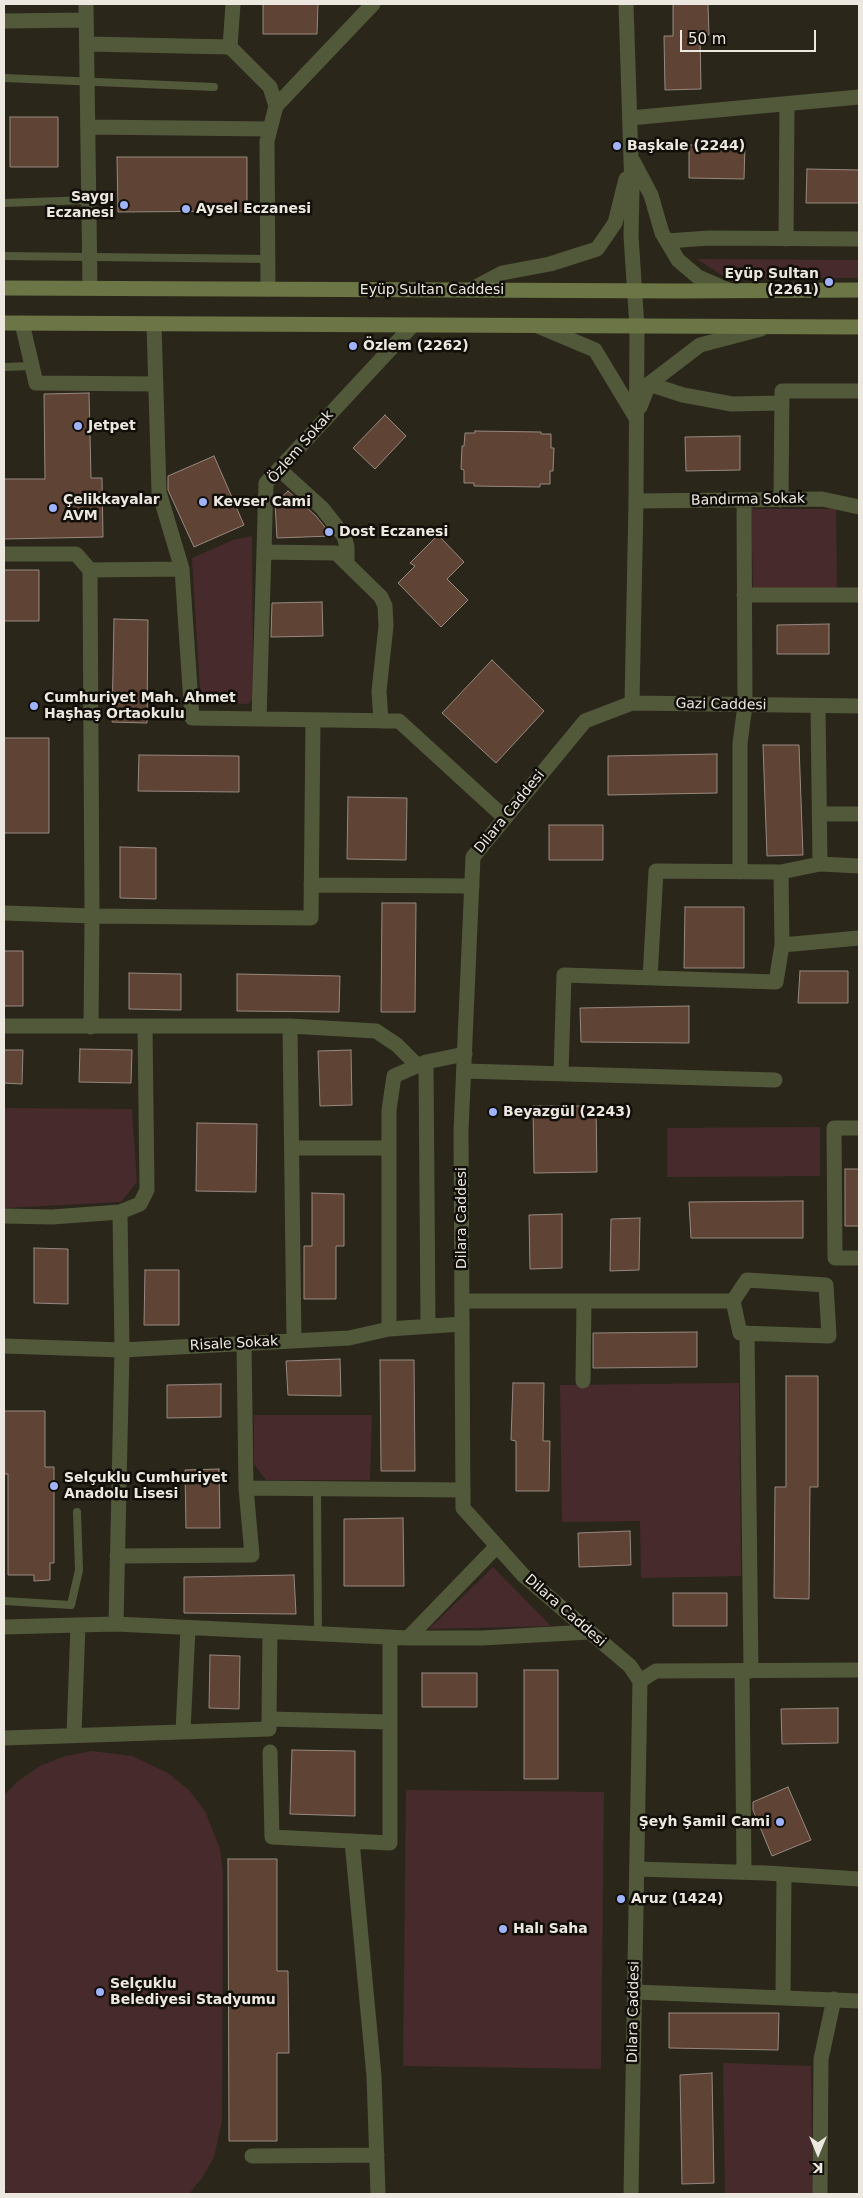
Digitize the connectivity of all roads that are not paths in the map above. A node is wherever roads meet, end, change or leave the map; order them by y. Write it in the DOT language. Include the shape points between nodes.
graph roads {
  1 [pos="86,4"];
  2 [pos="233,4"];
  3 [pos="374,4"];
  4 [pos="626,4"];
  5 [pos="86,20"];
  6 [pos="4,21"];
  7 [pos="87,44"];
  8 [pos="230,47"];
  9 [pos="4,78"];
  10 [pos="87,81"];
  11 [pos="214,87"];
  12 [pos="859,97"];
  13 [pos="787,104"];
  14 [pos="276,106"];
  15 [pos="630,118"];
  16 [pos="88,127"];
  17 [pos="270,129"];
  18 [pos="631,158"];
  19 [pos="89,200"];
  20 [pos="4,203"];
  21 [pos="786,239"];
  22 [pos="859,239"];
  23 [pos="667,240"];
  24 [pos="4,256"];
  25 [pos="90,257"];
  26 [pos="268,259"];
  27 [pos="4,288"];
  28 [pos="90,288"];
  29 [pos="268,289"];
  30 [pos="470,290"];
  31 [pos="635,290"];
  32 [pos="728,290"];
  33 [pos="859,290"];
  34 [pos="4,323"];
  35 [pos="22,323"];
  36 [pos="154,324"];
  37 [pos="412,326"];
  38 [pos="538,326"];
  39 [pos="637,327"];
  40 [pos="768,327"];
  41 [pos="859,327"];
  42 [pos="32,366"];
  43 [pos="4,367"];
  44 [pos="155,384"];
  45 [pos="648,384"];
  46 [pos="859,391"];
  47 [pos="781,403"];
  48 [pos="636,418"];
  49 [pos="279,469"];
  50 [pos="744,500"];
  51 [pos="781,500"];
  52 [pos="636,501"];
  53 [pos="859,507"];
  54 [pos="264,552"];
  55 [pos="4,554"];
  56 [pos="347,563"];
  57 [pos="182,569"];
  58 [pos="90,570"];
  59 [pos="744,595"];
  60 [pos="859,595"];
  61 [pos="632,703"];
  62 [pos="745,706"];
  63 [pos="818,706"];
  64 [pos="859,706"];
  65 [pos="259,719"];
  66 [pos="313,720"];
  67 [pos="381,721"];
  68 [pos="585,721"];
  69 [pos="820,814"];
  70 [pos="859,814"];
  71 [pos="505,818"];
  72 [pos="820,864"];
  73 [pos="859,866"];
  74 [pos="740,872"];
  75 [pos="780,872"];
  76 [pos="311,885"];
  77 [pos="472,886"];
  78 [pos="4,914"];
  79 [pos="92,916"];
  80 [pos="859,938"];
  81 [pos="782,945"];
  82 [pos="650,978"];
  83 [pos="4,1026"];
  84 [pos="290,1026"];
  85 [pos="91,1027"];
  86 [pos="145,1027"];
  87 [pos="465,1054"];
  88 [pos="422,1064"];
  89 [pos="464,1071"];
  90 [pos="561,1074"];
  91 [pos="775,1080"];
  92 [pos="859,1128"];
  93 [pos="292,1148"];
  94 [pos="389,1148"];
  95 [pos="120,1212"];
  96 [pos="4,1216"];
  97 [pos="859,1258"];
  98 [pos="462,1301"];
  99 [pos="584,1301"];
  100 [pos="733,1301"];
  101 [pos="462,1324"];
  102 [pos="428,1326"];
  103 [pos="389,1329"];
  104 [pos="747,1334"];
  105 [pos="294,1341"];
  106 [pos="244,1343"];
  107 [pos="4,1346"];
  108 [pos="122,1350"];
  109 [pos="583,1381"];
  110 [pos="246,1488"];
  111 [pos="317,1489"];
  112 [pos="463,1490"];
  113 [pos="77,1512"];
  114 [pos="497,1546"];
  115 [pos="117,1556"];
  116 [pos="4,1601"];
  117 [pos="116,1624"];
  118 [pos="78,1625"];
  119 [pos="4,1627"];
  120 [pos="188,1628"];
  121 [pos="270,1632"];
  122 [pos="589,1632"];
  123 [pos="318,1634"];
  124 [pos="390,1637"];
  125 [pos="408,1638"];
  126 [pos="859,1670"];
  127 [pos="746,1671"];
  128 [pos="640,1681"];
  129 [pos="270,1719"];
  130 [pos="390,1722"];
  131 [pos="183,1731"];
  132 [pos="74,1734"];
  133 [pos="4,1738"];
  134 [pos="270,1752"];
  135 [pos="352,1841"];
  136 [pos="637,1869"];
  137 [pos="744,1872"];
  138 [pos="784,1874"];
  139 [pos="859,1879"];
  140 [pos="635,1992"];
  141 [pos="783,1997"];
  142 [pos="834,1999"];
  143 [pos="859,2001"];
  144 [pos="377,2155"];
  145 [pos="252,2156"];
  146 [pos="378,2194"];
  147 [pos="631,2194"];
  148 [pos="820,2194"];
  1 -- 5 [label="street"];
  2 -- 8 [label="street"];
  3 -- 14 [label="street"];
  4 -- 15 [label="street"];
  5 -- 6 [label="street"];
  5 -- 7 [label="street"];
  7 -- 8 [label="street"];
  7 -- 10 [label="street"];
  8 -- 14 [label="street" via="270,87"];
  9 -- 10 [label="lane"];
  10 -- 11 [label="lane"];
  10 -- 16 [label="street"];
  12 -- 13 [label="street"];
  13 -- 15 [label="street"];
  13 -- 21 [label="street"];
  14 -- 17 [label="street"];
  15 -- 18 [label="street"];
  16 -- 17 [label="street"];
  16 -- 19 [label="street"];
  17 -- 26 [label="street" via="267,141"];
  18 -- 23 [label="street" via="651,195"];
  18 -- 30 [label="street" via="615,223 597,249 550,264 502,273"];
  18 -- 31 [label="street"];
  19 -- 20 [label="lane"];
  19 -- 25 [label="street"];
  21 -- 22 [label="street"];
  21 -- 23 [label="street"];
  23 -- 32 [label="street" via="678,260 698,277"];
  24 -- 25 [label="lane"];
  25 -- 26 [label="lane"];
  25 -- 28 [label="street"];
  26 -- 29 [label="street"];
  27 -- 28 [label="main road, Eyüp Sultan Caddesi"];
  28 -- 29 [label="main road, Eyüp Sultan Caddesi"];
  29 -- 30 [label="main road, Eyüp Sultan Caddesi"];
  30 -- 31 [label="main road, Eyüp Sultan Caddesi"];
  31 -- 32 [label="main road, Eyüp Sultan Caddesi"];
  31 -- 39 [label="street"];
  32 -- 33 [label="main road, Eyüp Sultan Caddesi"];
  34 -- 35 [label="main road"];
  35 -- 36 [label="main road"];
  35 -- 42 [label="street"];
  36 -- 37 [label="main road"];
  36 -- 44 [label="street"];
  37 -- 38 [label="main road"];
  37 -- 49 [label="street, Özlem Sokak"];
  38 -- 39 [label="main road"];
  38 -- 48 [label="street" via="595,350"];
  39 -- 40 [label="main road"];
  39 -- 48 [label="street"];
  40 -- 41 [label="main road"];
  40 -- 45 [label="street" via="700,345"];
  42 -- 43 [label="lane"];
  42 -- 44 [label="street" via="36,382"];
  44 -- 57 [label="street" via="159,492"];
  45 -- 47 [label="street" via="683,396 732,404"];
  45 -- 48 [label="street"];
  46 -- 47 [label="street" via="782,391"];
  47 -- 51 [label="street"];
  48 -- 52 [label="street"];
  49 -- 54 [label="street, Özlem Sokak" via="266,483"];
  49 -- 56 [label="street" via="322,508 344,536"];
  50 -- 51 [label="street, Bandırma Sokak"];
  50 -- 52 [label="street, Bandırma Sokak"];
  50 -- 59 [label="street"];
  51 -- 53 [label="street, Bandırma Sokak" via="822,500"];
  52 -- 61 [label="street"];
  54 -- 56 [label="street" via="336,553"];
  54 -- 65 [label="street, Özlem Sokak"];
  55 -- 58 [label="street" via="76,554"];
  56 -- 67 [label="street" via="381,596 385,606"];
  57 -- 58 [label="street"];
  57 -- 65 [label="street" via="192,718"];
  58 -- 79 [label="street"];
  59 -- 60 [label="street"];
  59 -- 62 [label="street"];
  61 -- 62 [label="street, Gazi Caddesi"];
  61 -- 68 [label="street, Gazi Caddesi"];
  62 -- 63 [label="street, Gazi Caddesi"];
  62 -- 74 [label="street" via="740,743"];
  63 -- 64 [label="street, Gazi Caddesi"];
  63 -- 69 [label="street"];
  65 -- 66 [label="street"];
  66 -- 67 [label="street"];
  66 -- 76 [label="street"];
  67 -- 71 [label="street" via="399,721"];
  68 -- 71 [label="street, Dilara Caddesi"];
  69 -- 70 [label="street"];
  69 -- 72 [label="street"];
  71 -- 77 [label="street, Dilara Caddesi" via="473,857"];
  72 -- 73 [label="street"];
  72 -- 75 [label="street"];
  74 -- 75 [label="street"];
  74 -- 82 [label="street" via="656,871"];
  75 -- 81 [label="street"];
  76 -- 77 [label="street"];
  76 -- 79 [label="street" via="311,918"];
  77 -- 87 [label="street, Dilara Caddesi"];
  78 -- 79 [label="street"];
  79 -- 85 [label="street"];
  80 -- 81 [label="street"];
  81 -- 82 [label="street" via="776,982"];
  82 -- 90 [label="street" via="564,975"];
  83 -- 85 [label="street"];
  84 -- 86 [label="street"];
  84 -- 88 [label="street" via="376,1032"];
  84 -- 93 [label="street"];
  85 -- 86 [label="street"];
  86 -- 95 [label="street" via="147,1190 140,1204"];
  87 -- 88 [label="street"];
  87 -- 89 [label="street, Dilara Caddesi"];
  88 -- 94 [label="street" via="394,1076 389,1110"];
  88 -- 102 [label="street"];
  89 -- 90 [label="street"];
  89 -- 98 [label="street, Dilara Caddesi"];
  90 -- 91 [label="street"];
  92 -- 97 [label="street" via="834,1128 835,1258"];
  93 -- 94 [label="street"];
  93 -- 105 [label="street"];
  94 -- 103 [label="street"];
  95 -- 96 [label="street" via="52,1217"];
  95 -- 108 [label="street"];
  98 -- 99 [label="street"];
  98 -- 101 [label="street, Dilara Caddesi"];
  99 -- 100 [label="street"];
  99 -- 109 [label="street"];
  100 -- 104 [label="street" via="740,1333"];
  100 -- 104 [label="street" via="747,1280 826,1285 829,1336"];
  101 -- 102 [label="street, Risale Sokak"];
  101 -- 112 [label="street, Dilara Caddesi"];
  102 -- 103 [label="street, Risale Sokak"];
  103 -- 105 [label="street, Risale Sokak" via="349,1338"];
  104 -- 127 [label="street" via="750,1516"];
  105 -- 106 [label="street, Risale Sokak"];
  106 -- 108 [label="street, Risale Sokak"];
  106 -- 110 [label="street"];
  107 -- 108 [label="street, Risale Sokak"];
  108 -- 115 [label="street"];
  110 -- 111 [label="street"];
  110 -- 115 [label="street" via="252,1555"];
  111 -- 112 [label="street"];
  111 -- 123 [label="lane"];
  112 -- 114 [label="street, Dilara Caddesi" via="463,1508"];
  113 -- 116 [label="lane" via="79,1570 71,1605"];
  114 -- 122 [label="street, Dilara Caddesi" via="523,1575"];
  114 -- 125 [label="street"];
  115 -- 117 [label="street"];
  117 -- 118 [label="street"];
  117 -- 120 [label="street"];
  118 -- 119 [label="street"];
  118 -- 132 [label="street"];
  120 -- 121 [label="street"];
  120 -- 131 [label="street"];
  121 -- 123 [label="street"];
  121 -- 129 [label="street"];
  122 -- 125 [label="street"];
  122 -- 128 [label="street, Dilara Caddesi" via="630,1666"];
  123 -- 124 [label="street"];
  124 -- 125 [label="street"];
  124 -- 130 [label="street"];
  126 -- 127 [label="street"];
  127 -- 128 [label="street" via="656,1671"];
  127 -- 137 [label="street"];
  128 -- 136 [label="street, Dilara Caddesi"];
  129 -- 130 [label="street"];
  129 -- 131 [label="street" via="270,1729"];
  130 -- 135 [label="street" via="390,1843"];
  131 -- 132 [label="street"];
  132 -- 133 [label="street"];
  134 -- 135 [label="street" via="272,1837"];
  135 -- 144 [label="street" via="374,2076"];
  136 -- 137 [label="street"];
  136 -- 140 [label="street, Dilara Caddesi"];
  137 -- 138 [label="street"];
  138 -- 139 [label="street"];
  138 -- 141 [label="street"];
  140 -- 141 [label="street"];
  140 -- 147 [label="street, Dilara Caddesi"];
  141 -- 142 [label="street"];
  142 -- 143 [label="street"];
  142 -- 148 [label="street" via="821,2059"];
  144 -- 145 [label="street"];
  144 -- 146 [label="street"];
}
